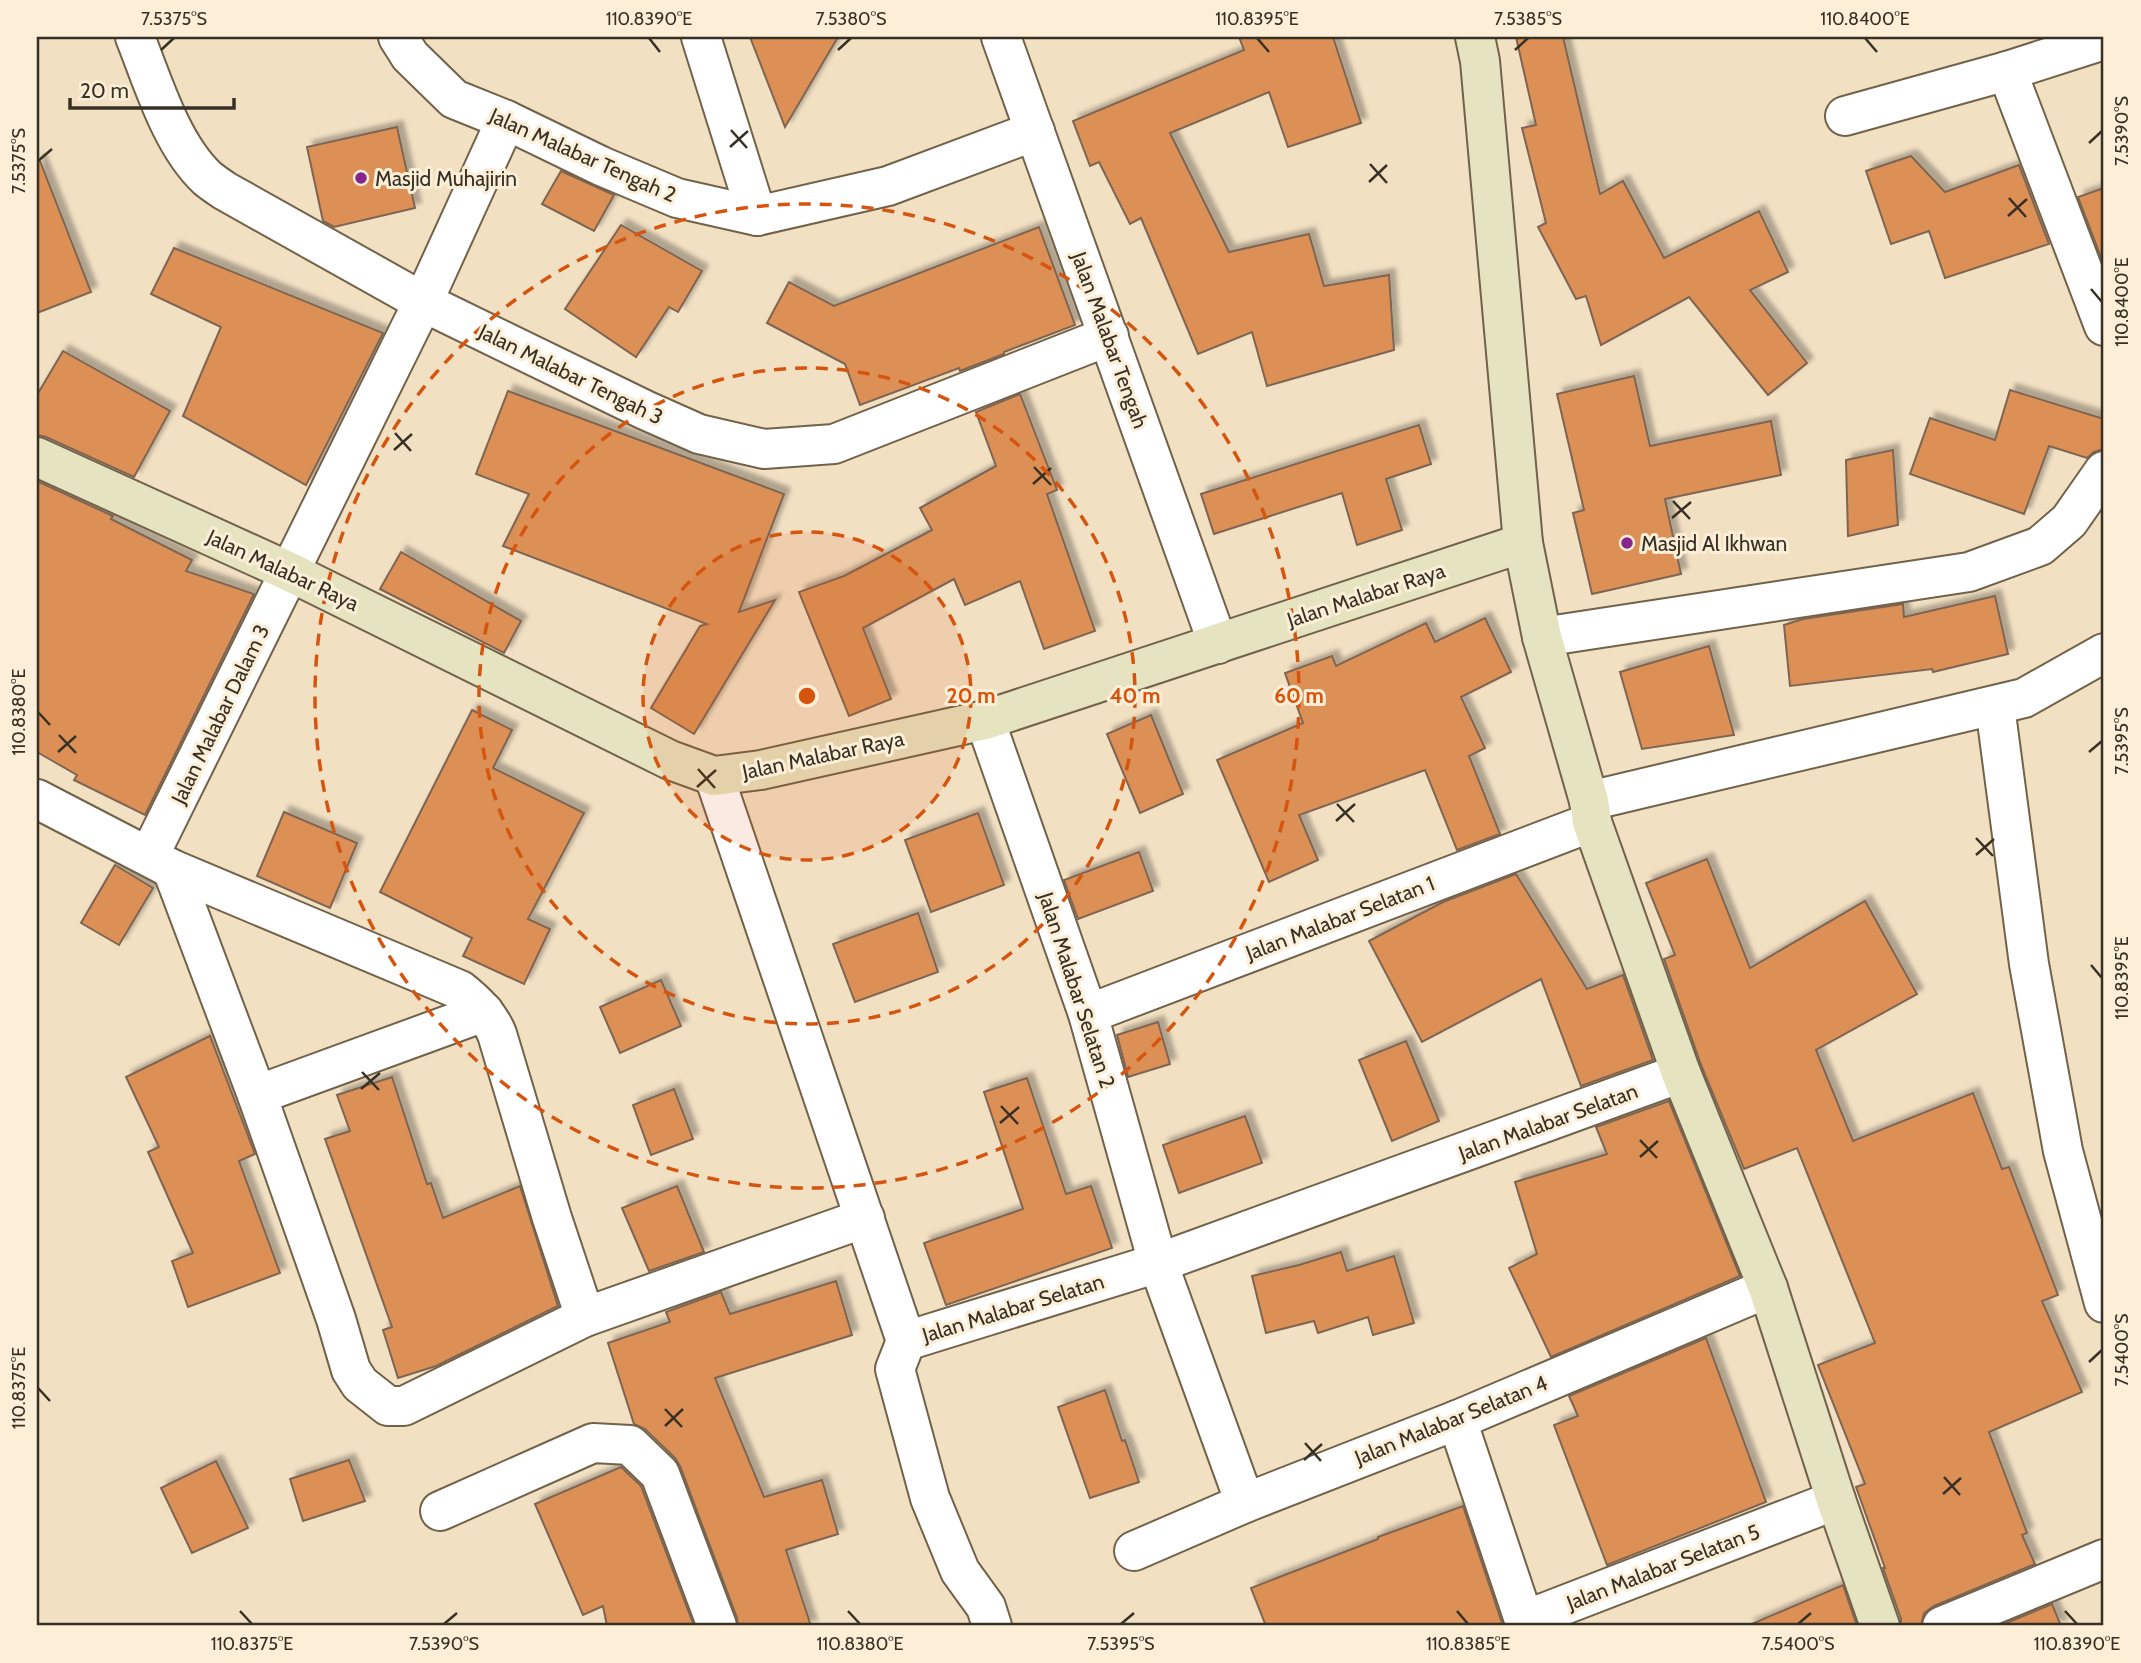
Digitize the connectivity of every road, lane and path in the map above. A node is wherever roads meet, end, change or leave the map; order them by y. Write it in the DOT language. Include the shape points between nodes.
graph roads {
  1 [pos="135,37"];
  2 [pos="398,37"];
  3 [pos="701,37"];
  4 [pos="1001,37"];
  5 [pos="1475,37"];
  6 [pos="2104,40"];
  7 [pos="2007,71"];
  8 [pos="1845,116"];
  9 [pos="506,120"];
  10 [pos="1035,131"];
  11 [pos="757,216"];
  12 [pos="423,302"];
  13 [pos="2104,326"];
  14 [pos="1109,336"];
  15 [pos="37,457"];
  16 [pos="2104,471"];
  17 [pos="1524,543"];
  18 [pos="290,572"];
  19 [pos="1542,637"];
  20 [pos="1218,644"];
  21 [pos="2104,653"];
  22 [pos="1995,706"];
  23 [pos="985,720"];
  24 [pos="714,776"];
  25 [pos="37,799"];
  26 [pos="1591,811"];
  27 [pos="161,863"];
  28 [pos="484,1012"];
  29 [pos="1088,1014"];
  30 [pos="1681,1073"];
  31 [pos="257,1095"];
  32 [pos="865,1218"];
  33 [pos="1158,1263"];
  34 [pos="1768,1288"];
  35 [pos="2104,1303"];
  36 [pos="585,1317"];
  37 [pos="906,1341"];
  38 [pos="1457,1420"];
  39 [pos="1836,1500"];
  40 [pos="1245,1503"];
  41 [pos="440,1511"];
  42 [pos="1134,1550"];
  43 [pos="2104,1559"];
  44 [pos="1525,1620"];
  45 [pos="718,1626"];
  46 [pos="992,1626"];
  47 [pos="1880,1626"];
  48 [pos="1942,1626"];
  1 -- 12 [label="street, Jalan Malabar Tengah 3" via="176,134 207,178"];
  2 -- 9 [label="street, Jalan Malabar Tengah 2" via="410,56 454,99"];
  3 -- 11 [label="street"];
  4 -- 10 [label="street, Jalan Malabar Tengah"];
  5 -- 17 [label="street"];
  6 -- 7 [label="street"];
  7 -- 8 [label="street"];
  7 -- 13 [label="street"];
  9 -- 11 [label="street, Jalan Malabar Tengah 2" via="677,198"];
  9 -- 12 [label="street, Jalan Malabar Dalam 3"];
  10 -- 11 [label="street, Jalan Malabar Tengah 2" via="888,186"];
  10 -- 14 [label="street, Jalan Malabar Tengah"];
  12 -- 14 [label="street, Jalan Malabar Tengah 3" via="699,434 764,449 834,444"];
  12 -- 18 [label="street, Jalan Malabar Dalam 3"];
  14 -- 20 [label="street, Jalan Malabar Tengah"];
  15 -- 18 [label="street, Jalan Malabar Raya"];
  16 -- 19 [label="street" via="2069,521 2040,546 1969,572"];
  17 -- 19 [label="street"];
  17 -- 20 [label="street, Jalan Malabar Raya"];
  18 -- 24 [label="street, Jalan Malabar Raya" via="670,760"];
  18 -- 27 [label="street, Jalan Malabar Dalam 3"];
  19 -- 26 [label="street"];
  20 -- 23 [label="street, Jalan Malabar Raya"];
  21 -- 22 [label="street, Jalan Malabar Selatan 1" via="2024,698"];
  22 -- 26 [label="street, Jalan Malabar Selatan 1"];
  22 -- 35 [label="street" via="2029,964 2063,1151"];
  23 -- 24 [label="street, Jalan Malabar Raya" via="761,771"];
  23 -- 29 [label="street, Jalan Malabar Selatan 2"];
  24 -- 32 [label="street, Jalan Malabar Selatan"];
  25 -- 27 [label="street"];
  26 -- 29 [label="street, Jalan Malabar Selatan 1"];
  26 -- 30 [label="street"];
  27 -- 28 [label="street" via="460,990"];
  27 -- 31 [label="street"];
  28 -- 31 [label="street"];
  28 -- 36 [label="street" via="497,1034"];
  29 -- 33 [label="street, Jalan Malabar Selatan 2"];
  30 -- 33 [label="street, Jalan Malabar Selatan"];
  30 -- 34 [label="street"];
  31 -- 36 [label="street" via="351,1370 360,1384 388,1406 404,1406"];
  32 -- 36 [label="street"];
  32 -- 37 [label="street, Jalan Malabar Selatan"];
  33 -- 37 [label="street, Jalan Malabar Selatan"];
  33 -- 40 [label="street, Jalan Malabar Selatan 2"];
  34 -- 38 [label="street, Jalan Malabar Selatan 4"];
  34 -- 39 [label="street"];
  37 -- 46 [label="street" via="895,1369 930,1498 960,1571 986,1607"];
  38 -- 40 [label="street, Jalan Malabar Selatan 4"];
  38 -- 44 [label="street, Jalan Malabar Selatan 5"];
  39 -- 44 [label="street, Jalan Malabar Selatan 5"];
  39 -- 47 [label="street"];
  40 -- 42 [label="street, Jalan Malabar Selatan 4"];
  41 -- 45 [label="street" via="593,1443 630,1445 660,1474"];
  43 -- 48 [label="street"];
}
